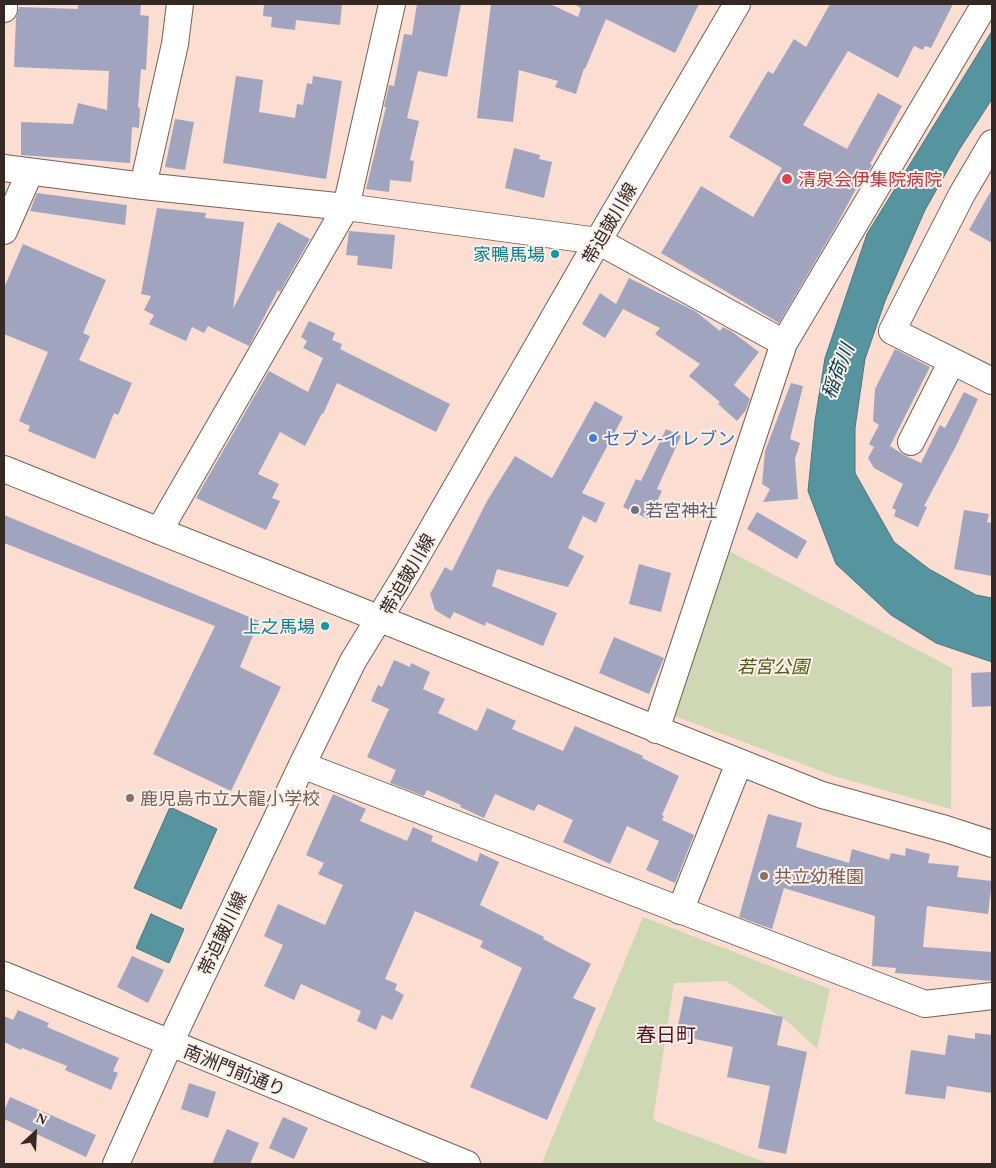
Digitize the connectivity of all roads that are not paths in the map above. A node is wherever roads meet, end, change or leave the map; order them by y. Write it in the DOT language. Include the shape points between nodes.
graph roads {
  1 [pos="4,4"];
  2 [pos="180,4"];
  3 [pos="392,4"];
  4 [pos="985,4"];
  5 [pos="729,7"];
  6 [pos="4,9"];
  7 [pos="992,143"];
  8 [pos="4,168"];
  9 [pos="30,172"];
  10 [pos="143,186"];
  11 [pos="346,207"];
  12 [pos="4,231"];
  13 [pos="598,241"];
  14 [pos="784,343"];
  15 [pos="952,361"];
  16 [pos="992,381"];
  17 [pos="911,442"];
  18 [pos="4,469"];
  19 [pos="158,531"];
  20 [pos="380,619"];
  21 [pos="656,730"];
  22 [pos="739,763"];
  23 [pos="302,765"];
  24 [pos="991,842"];
  25 [pos="680,911"];
  26 [pos="4,975"];
  27 [pos="992,996"];
  28 [pos="170,1043"];
  29 [pos="116,1164"];
  30 [pos="467,1164"];
  1 -- 6 [label="street"];
  2 -- 10 [label="street"];
  3 -- 11 [label="street"];
  4 -- 14 [label="street"];
  5 -- 13 [label="street, 帯迫皷川線"];
  7 -- 15 [label="street" via="962,194 892,331"];
  8 -- 9 [label="street"];
  9 -- 10 [label="street"];
  9 -- 12 [label="street"];
  10 -- 11 [label="street"];
  11 -- 13 [label="street"];
  11 -- 19 [label="street"];
  13 -- 14 [label="street"];
  13 -- 20 [label="street, 帯迫皷川線"];
  14 -- 21 [label="street"];
  15 -- 16 [label="street"];
  15 -- 17 [label="street"];
  18 -- 19 [label="street"];
  19 -- 20 [label="street"];
  20 -- 21 [label="street"];
  20 -- 23 [label="street, 帯迫皷川線" via="353,661"];
  21 -- 22 [label="street"];
  22 -- 24 [label="street" via="822,795"];
  22 -- 25 [label="street"];
  23 -- 25 [label="street"];
  23 -- 28 [label="street, 帯迫皷川線"];
  25 -- 27 [label="street" via="924,1004"];
  26 -- 28 [label="street, 南洲門前通り"];
  28 -- 29 [label="street, 帯迫皷川線"];
  28 -- 30 [label="street, 南洲門前通り"];
}
